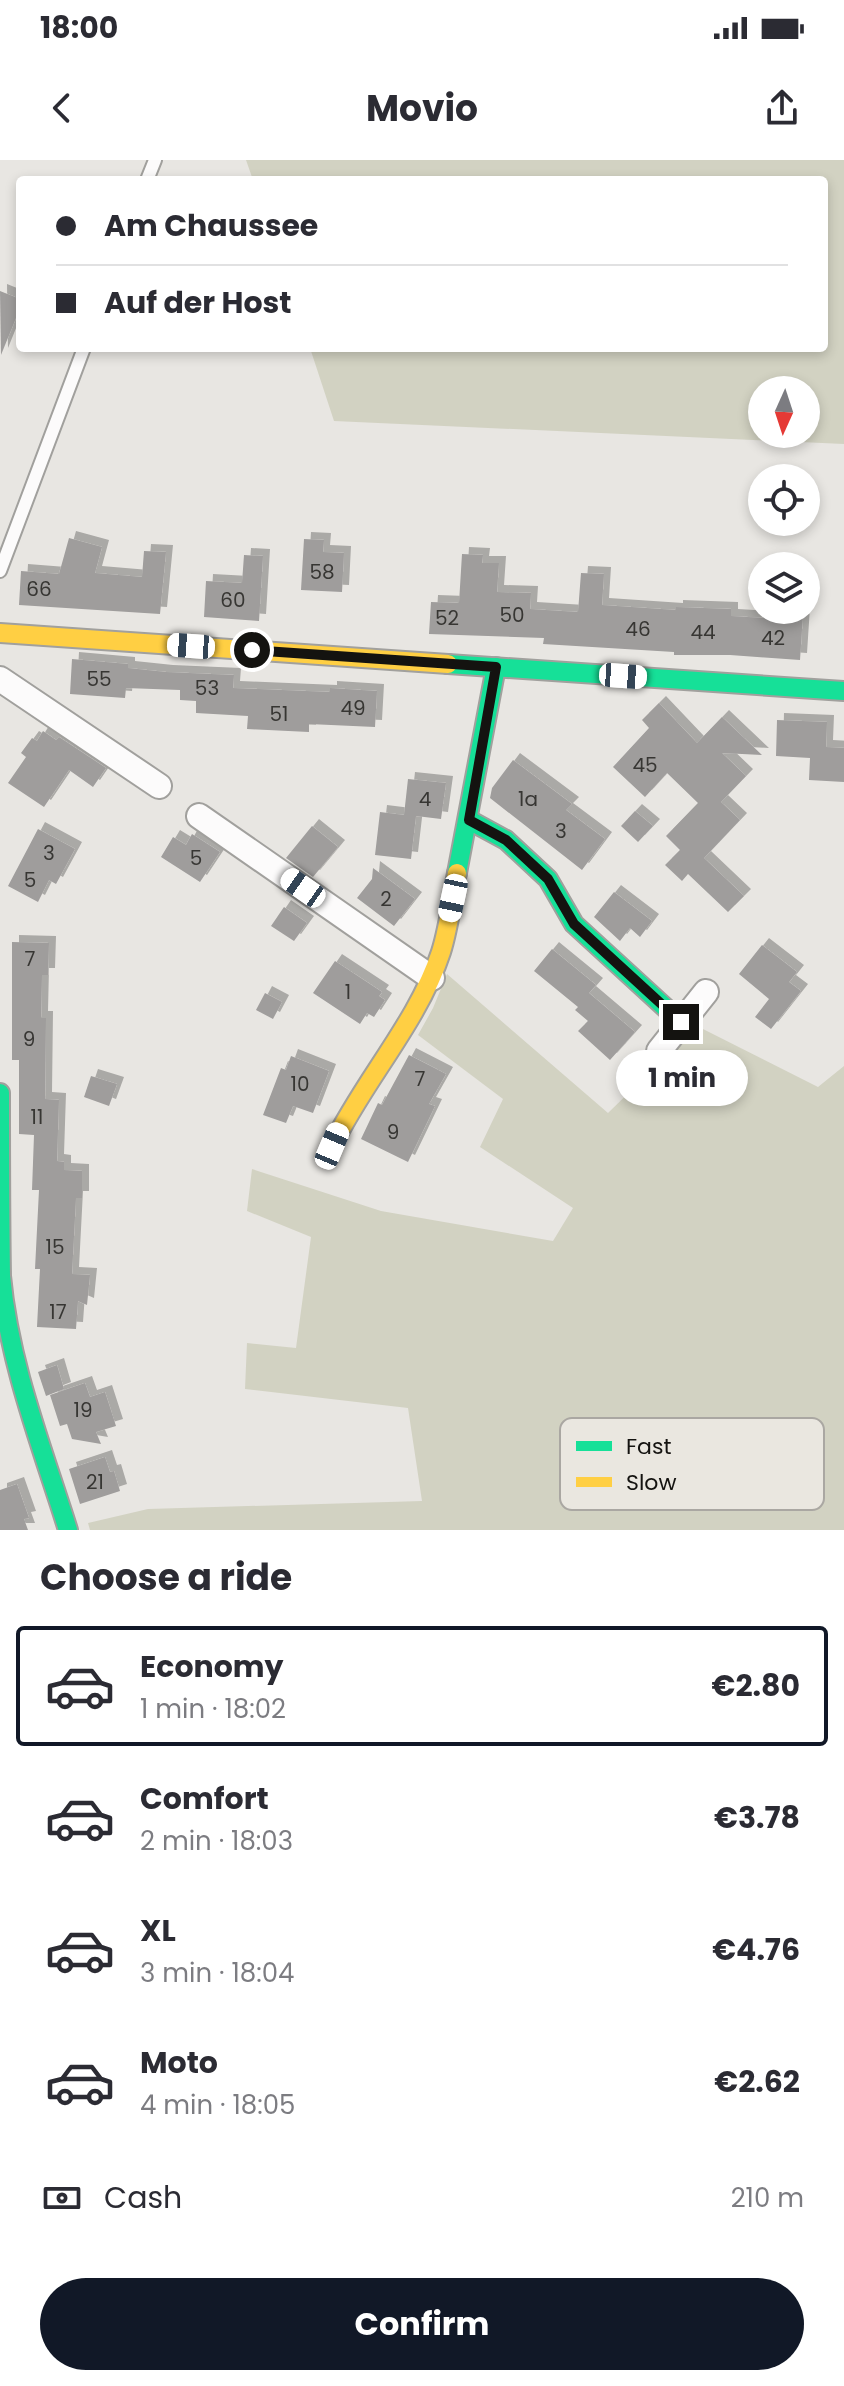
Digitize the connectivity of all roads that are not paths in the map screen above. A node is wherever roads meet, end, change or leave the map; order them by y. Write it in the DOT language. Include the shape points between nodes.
graph roads {
  1 [pos="82,352"];
  2 [pos="0,571"];
  3 [pos="0,633"];
  4 [pos="496,667"];
  5 [pos="0,679"];
  6 [pos="844,691"];
  7 [pos="159,786"];
  8 [pos="199,816"];
  9 [pos="469,820"];
  10 [pos="432,978"];
  11 [pos="706,992"];
  12 [pos="681,1022"];
  13 [pos="659,1051"];
  14 [pos="0,1093"];
  15 [pos="332,1146"];
  16 [pos="68,1530"];
  1 -- 2 [label="lane"];
  3 -- 4 [label="street"];
  4 -- 6 [label="street"];
  4 -- 9 [label="street"];
  5 -- 7 [label="street"];
  8 -- 10 [label="street"];
  9 -- 10 [label="street"];
  9 -- 12 [label="street" via="506,840 548,879 574,924"];
  10 -- 15 [label="street" via="345,1115"];
  11 -- 12 [label="street"];
  12 -- 13 [label="street"];
  14 -- 16 [label="street" via="1,1275 7,1318 15,1362"];
}
